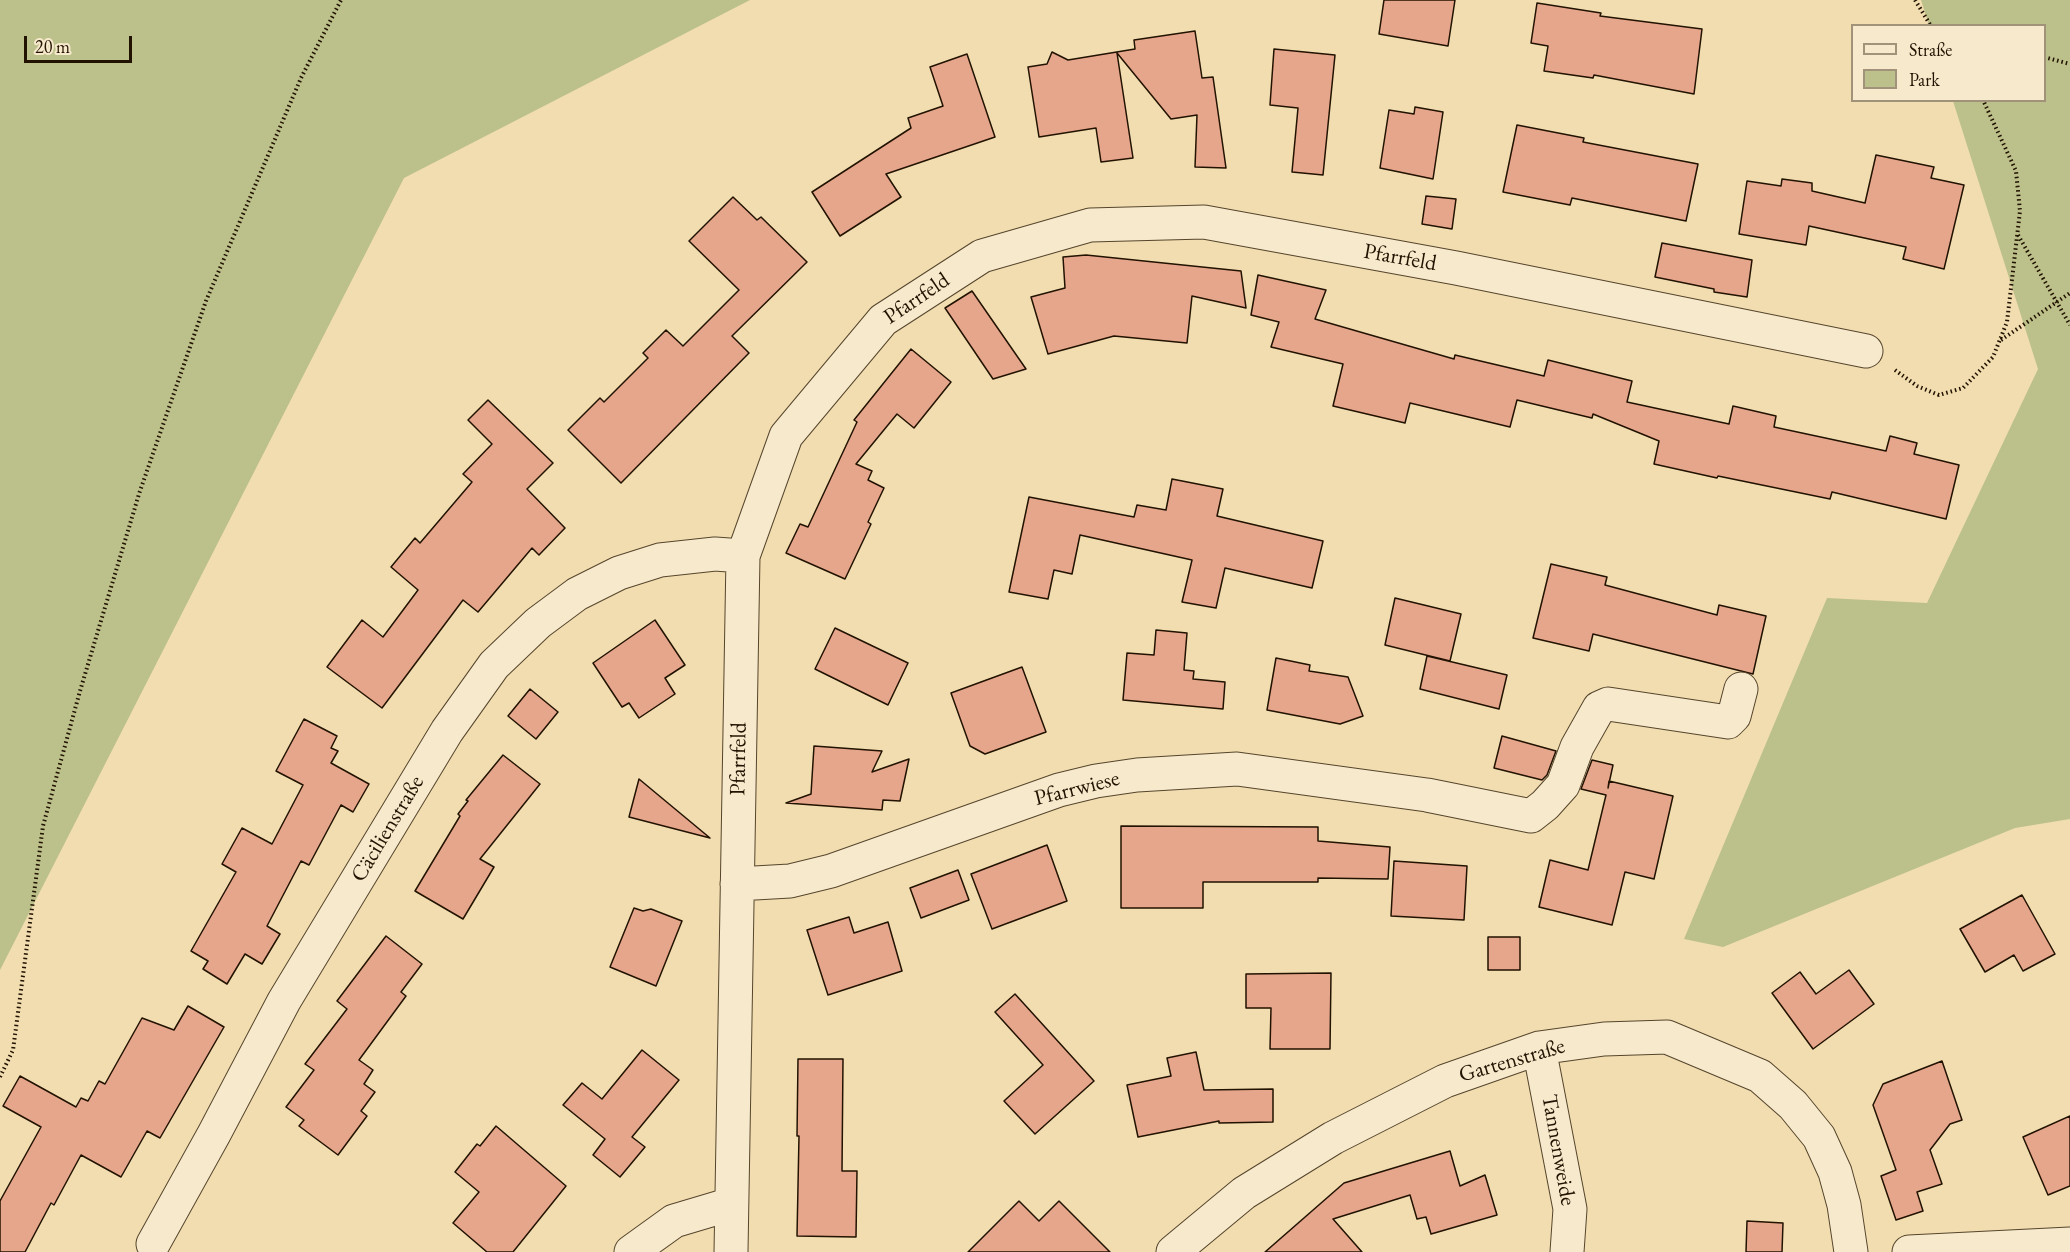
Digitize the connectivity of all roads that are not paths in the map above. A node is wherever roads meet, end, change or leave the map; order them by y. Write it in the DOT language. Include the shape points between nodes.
graph roads {
  1 [pos="1866,351"];
  2 [pos="743,556"];
  3 [pos="1741,689"];
  4 [pos="737,884"];
  5 [pos="1539,1048"];
  6 [pos="731,1204"];
  7 [pos="153,1244"];
  8 [pos="2070,1244"];
  9 [pos="631,1252"];
  10 [pos="731,1252"];
  11 [pos="1173,1252"];
  12 [pos="1567,1252"];
  13 [pos="1851,1252"];
  14 [pos="1909,1252"];
  1 -- 2 [label="street, Pfarrfeld" via="1467,270 1204,222 1090,225 982,256 883,320 786,436"];
  2 -- 4 [label="street, Pfarrfeld"];
  2 -- 7 [label="street, Cäcilienstraße" via="715,554 660,560 619,573 577,594 538,623 494,665 447,731 285,1001"];
  3 -- 4 [label="street, Pfarrwiese" via="1734,716 1728,722 1608,704 1599,708 1577,747 1563,785 1531,816 1428,795 1237,769 1137,775 1059,790 831,871 790,881"];
  4 -- 6 [label="street, Pfarrfeld"];
  5 -- 11 [label="street, Gartenstraße" via="1445,1081 1333,1138 1244,1193"];
  5 -- 12 [label="street, Tannenweide" via="1570,1209"];
  5 -- 13 [label="street, Gartenstraße" via="1604,1038 1667,1037 1760,1076 1819,1137 1835,1172"];
  6 -- 9 [label="street" via="674,1221"];
  6 -- 10 [label="street, Pfarrfeld"];
  8 -- 14 [label="street"];
}
